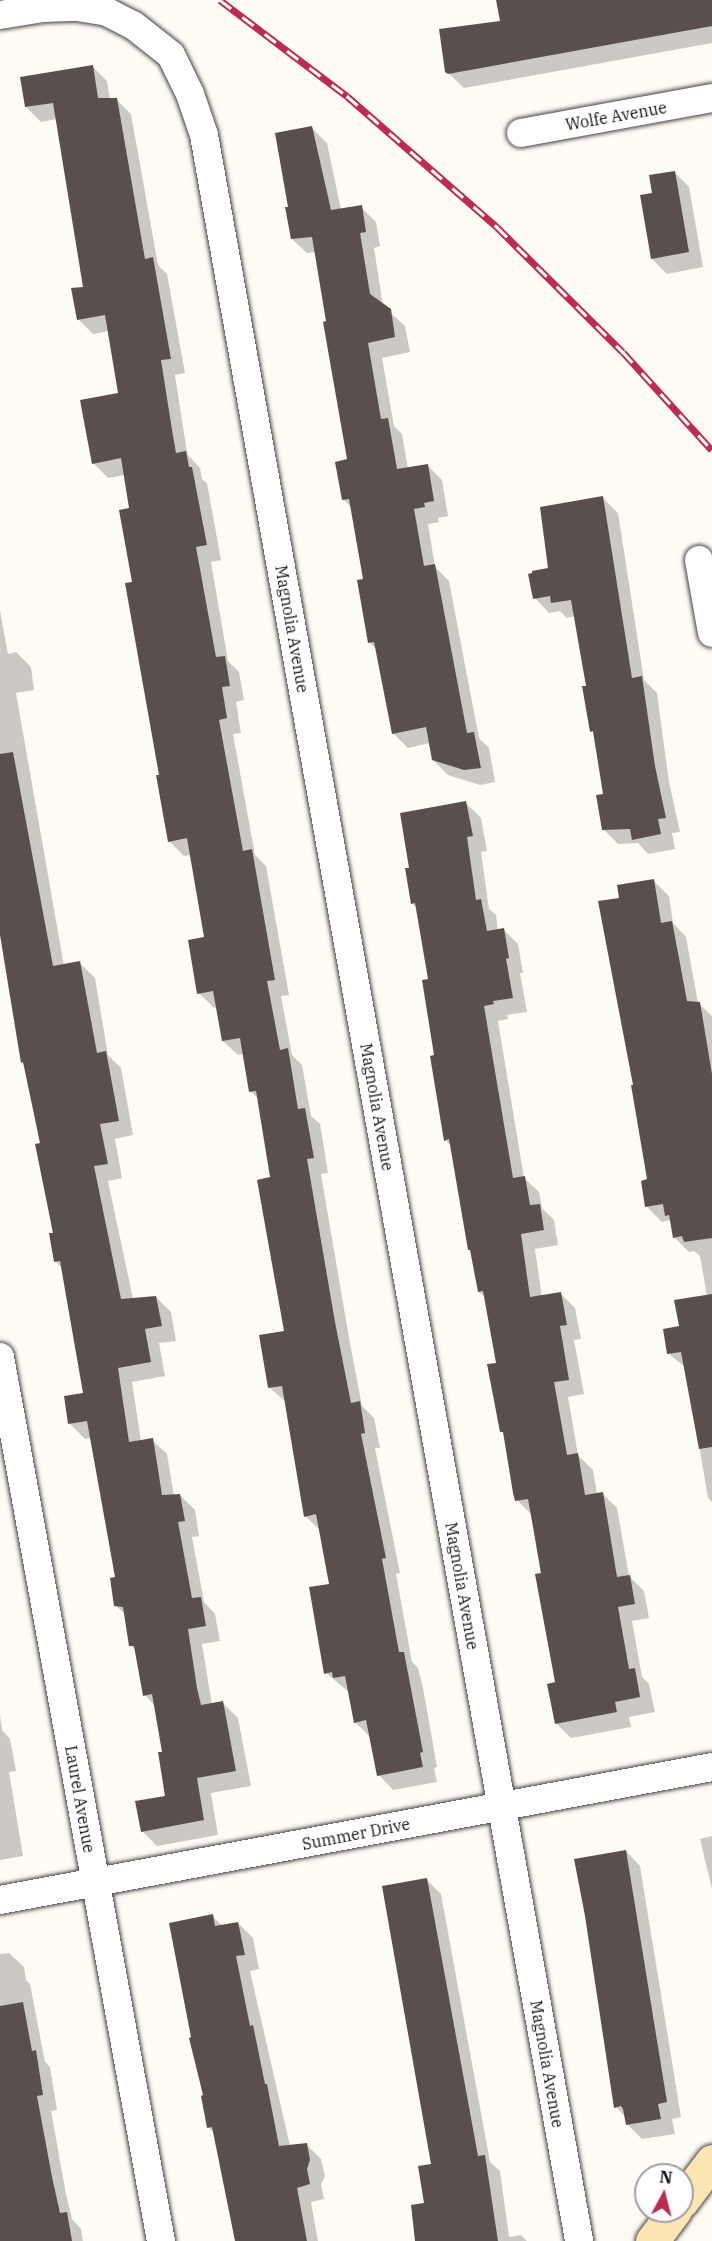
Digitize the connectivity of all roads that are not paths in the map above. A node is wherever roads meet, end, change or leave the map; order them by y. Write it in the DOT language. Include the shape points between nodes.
graph roads {
  1 [pos="0,15"];
  2 [pos="712,98"];
  3 [pos="521,133"];
  4 [pos="699,560"];
  5 [pos="712,633"];
  6 [pos="0,1357"];
  7 [pos="712,1767"];
  8 [pos="501,1807"];
  9 [pos="96,1884"];
  10 [pos="0,1900"];
  11 [pos="712,2161"];
  12 [pos="694,2185"];
  13 [pos="666,2223"];
  14 [pos="161,2241"];
  15 [pos="579,2241"];
  16 [pos="652,2241"];
  1 -- 8 [label="street, Magnolia Avenue" via="77,7 107,12 133,25 171,55 204,135"];
  2 -- 3 [label="street, Wolfe Avenue"];
  4 -- 5 [label="street"];
  6 -- 9 [label="street, Laurel Avenue"];
  7 -- 8 [label="street, Summer Drive"];
  8 -- 9 [label="street, Summer Drive"];
  8 -- 15 [label="street, Magnolia Avenue"];
  9 -- 10 [label="street, Summer Drive"];
  9 -- 14 [label="street, Laurel Avenue"];
  11 -- 12 [label="main road"];
  13 -- 16 [label="main road"];
}
